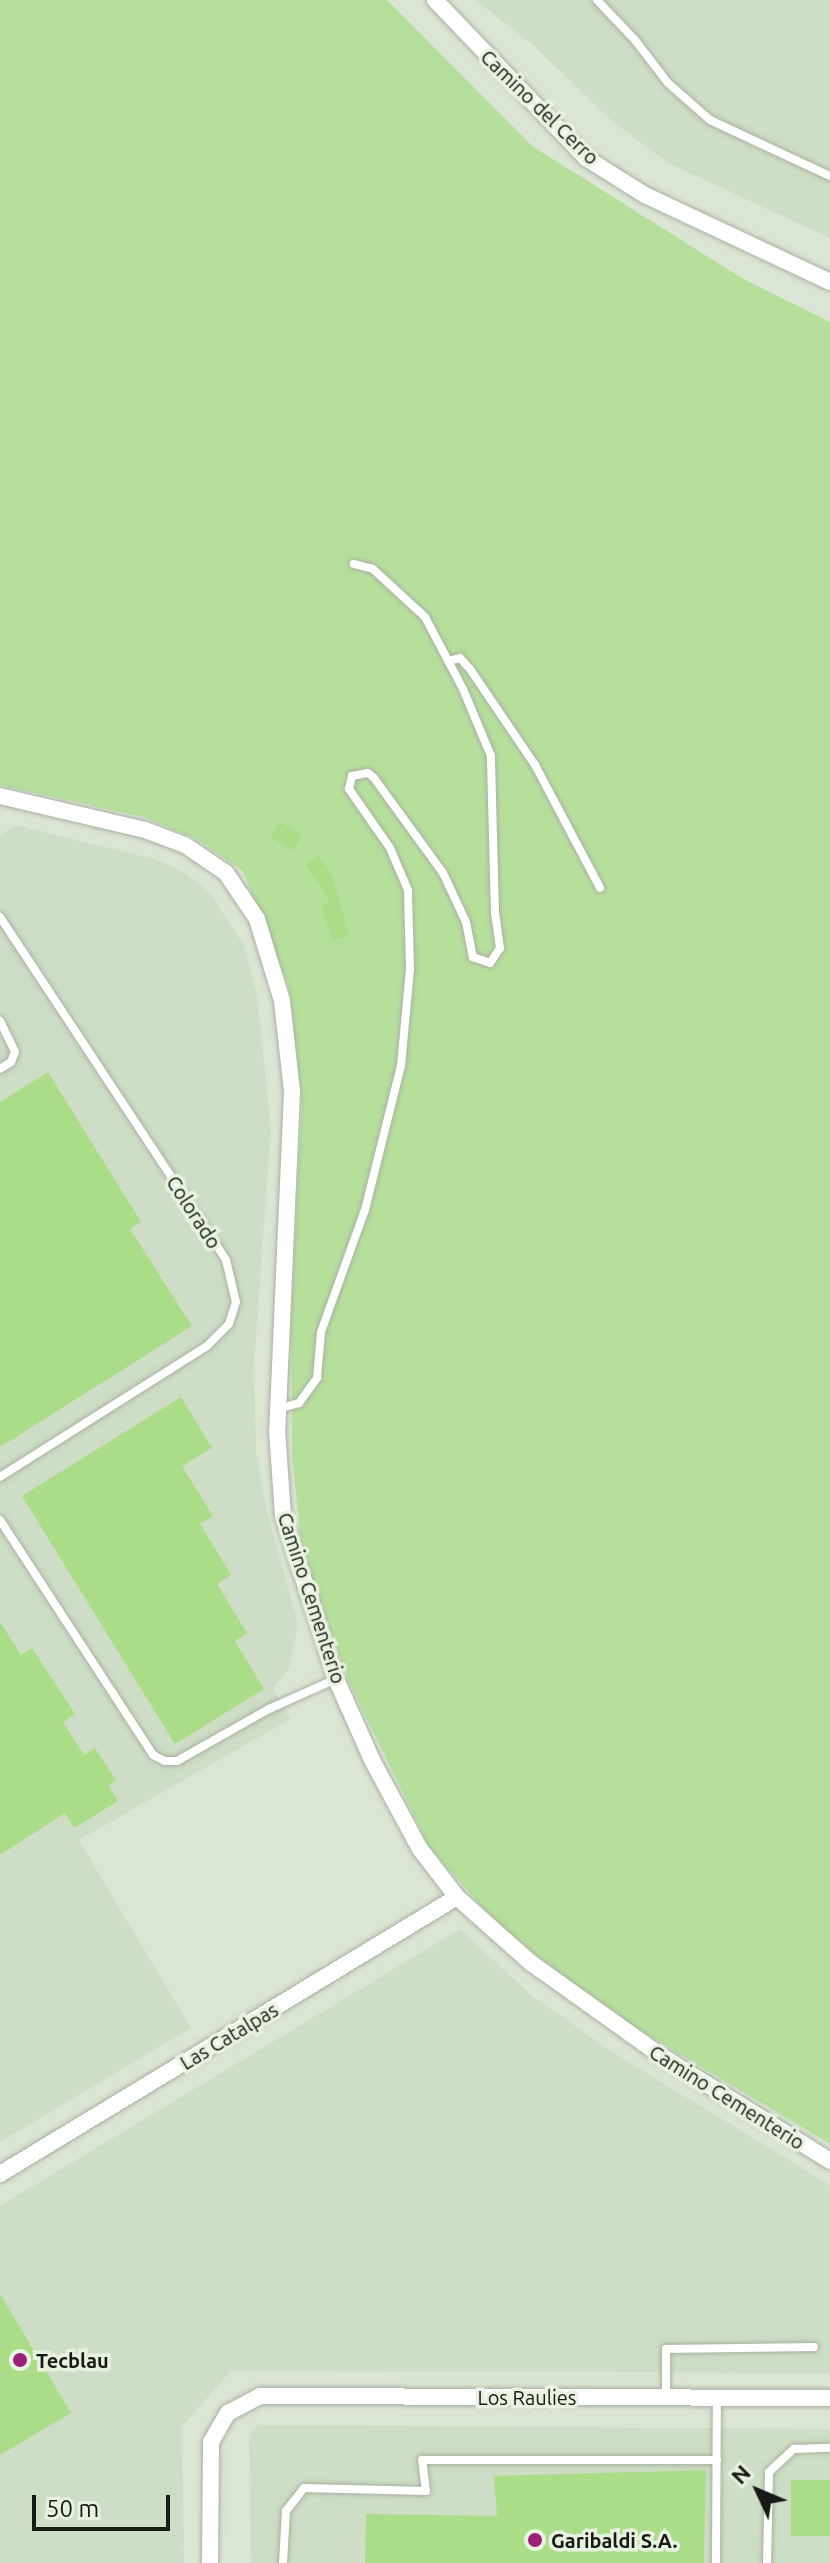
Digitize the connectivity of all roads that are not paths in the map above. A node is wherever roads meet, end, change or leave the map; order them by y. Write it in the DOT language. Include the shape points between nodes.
graph roads {
  1 [pos="435,0"];
  2 [pos="597,0"];
  3 [pos="830,176"];
  4 [pos="830,282"];
  5 [pos="354,564"];
  6 [pos="448,661"];
  7 [pos="0,796"];
  8 [pos="600,888"];
  9 [pos="0,917"];
  10 [pos="0,1021"];
  11 [pos="0,1069"];
  12 [pos="278,1409"];
  13 [pos="0,1477"];
  14 [pos="0,1520"];
  15 [pos="336,1679"];
  16 [pos="457,1897"];
  17 [pos="830,2161"];
  18 [pos="0,2174"];
  19 [pos="814,2347"];
  20 [pos="666,2397"];
  21 [pos="717,2398"];
  22 [pos="830,2398"];
  23 [pos="830,2448"];
  24 [pos="717,2460"];
  25 [pos="210,2563"];
  26 [pos="283,2563"];
  27 [pos="716,2563"];
  28 [pos="767,2563"];
  1 -- 4 [label="street, Camino del Cerro" via="586,158 645,195"];
  2 -- 3 [label="lane" via="668,83 710,120"];
  5 -- 6 [label="lane" via="373,569 425,617"];
  6 -- 8 [label="lane" via="464,661 527,753"];
  6 -- 12 [label="lane" via="491,756 500,948 490,963 473,957 466,922 443,873 374,778 368,773 352,776 349,789 390,848 408,890 410,969 401,1066 365,1210 321,1332 317,1378 299,1403"];
  7 -- 12 [label="street, Camino Cementerio" via="145,830 185,845 226,873 257,919 282,1001 292,1092"];
  9 -- 13 [label="lane, Colorado" via="226,1260 236,1302 229,1324 207,1346"];
  10 -- 11 [label="lane" via="15,1052"];
  12 -- 15 [label="street, Camino Cementerio" via="283,1516"];
  14 -- 15 [label="lane" via="153,1755 165,1761 177,1761 269,1709"];
  15 -- 16 [label="street, Camino Cementerio" via="398,1811"];
  16 -- 17 [label="street, Camino Cementerio" via="531,1963 663,2057"];
  16 -- 18 [label="street, Las Catalpas"];
  19 -- 20 [label="lane" via="666,2349"];
  20 -- 21 [label="street, Los Raulies"];
  20 -- 25 [label="street, Los Raulies" via="273,2395 249,2400 228,2413 209,2453"];
  21 -- 22 [label="street, Los Raulies"];
  21 -- 24 [label="lane"];
  23 -- 28 [label="lane" via="794,2449 769,2472"];
  24 -- 26 [label="lane" via="422,2460 426,2491 304,2488 286,2511"];
  24 -- 27 [label="lane"];
}
